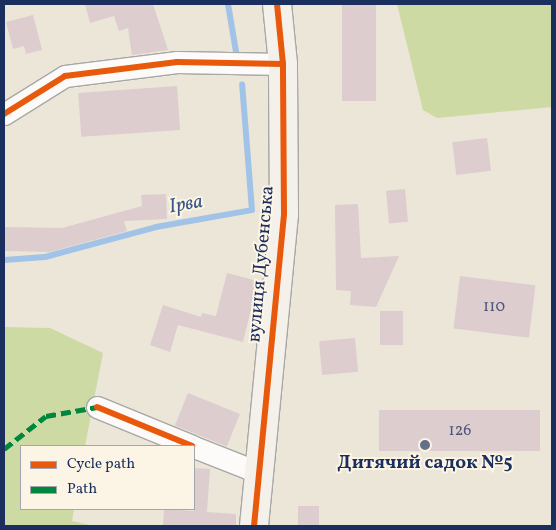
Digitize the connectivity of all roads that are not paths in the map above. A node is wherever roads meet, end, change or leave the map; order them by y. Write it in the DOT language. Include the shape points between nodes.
graph roads {
  1 [pos="276,4"];
  2 [pos="283,64"];
  3 [pos="4,114"];
  4 [pos="97,407"];
  5 [pos="188,445"];
  6 [pos="195,448"];
  7 [pos="260,473"];
  8 [pos="254,526"];
  1 -- 2 [label="main road, вулиця Дубенська"];
  2 -- 3 [label="street" via="177,62 65,76"];
  2 -- 7 [label="main road, вулиця Дубенська" via="284,214"];
  4 -- 5 [label="street"];
  6 -- 7 [label="street"];
  7 -- 8 [label="main road, вулиця Дубенська"];
}
